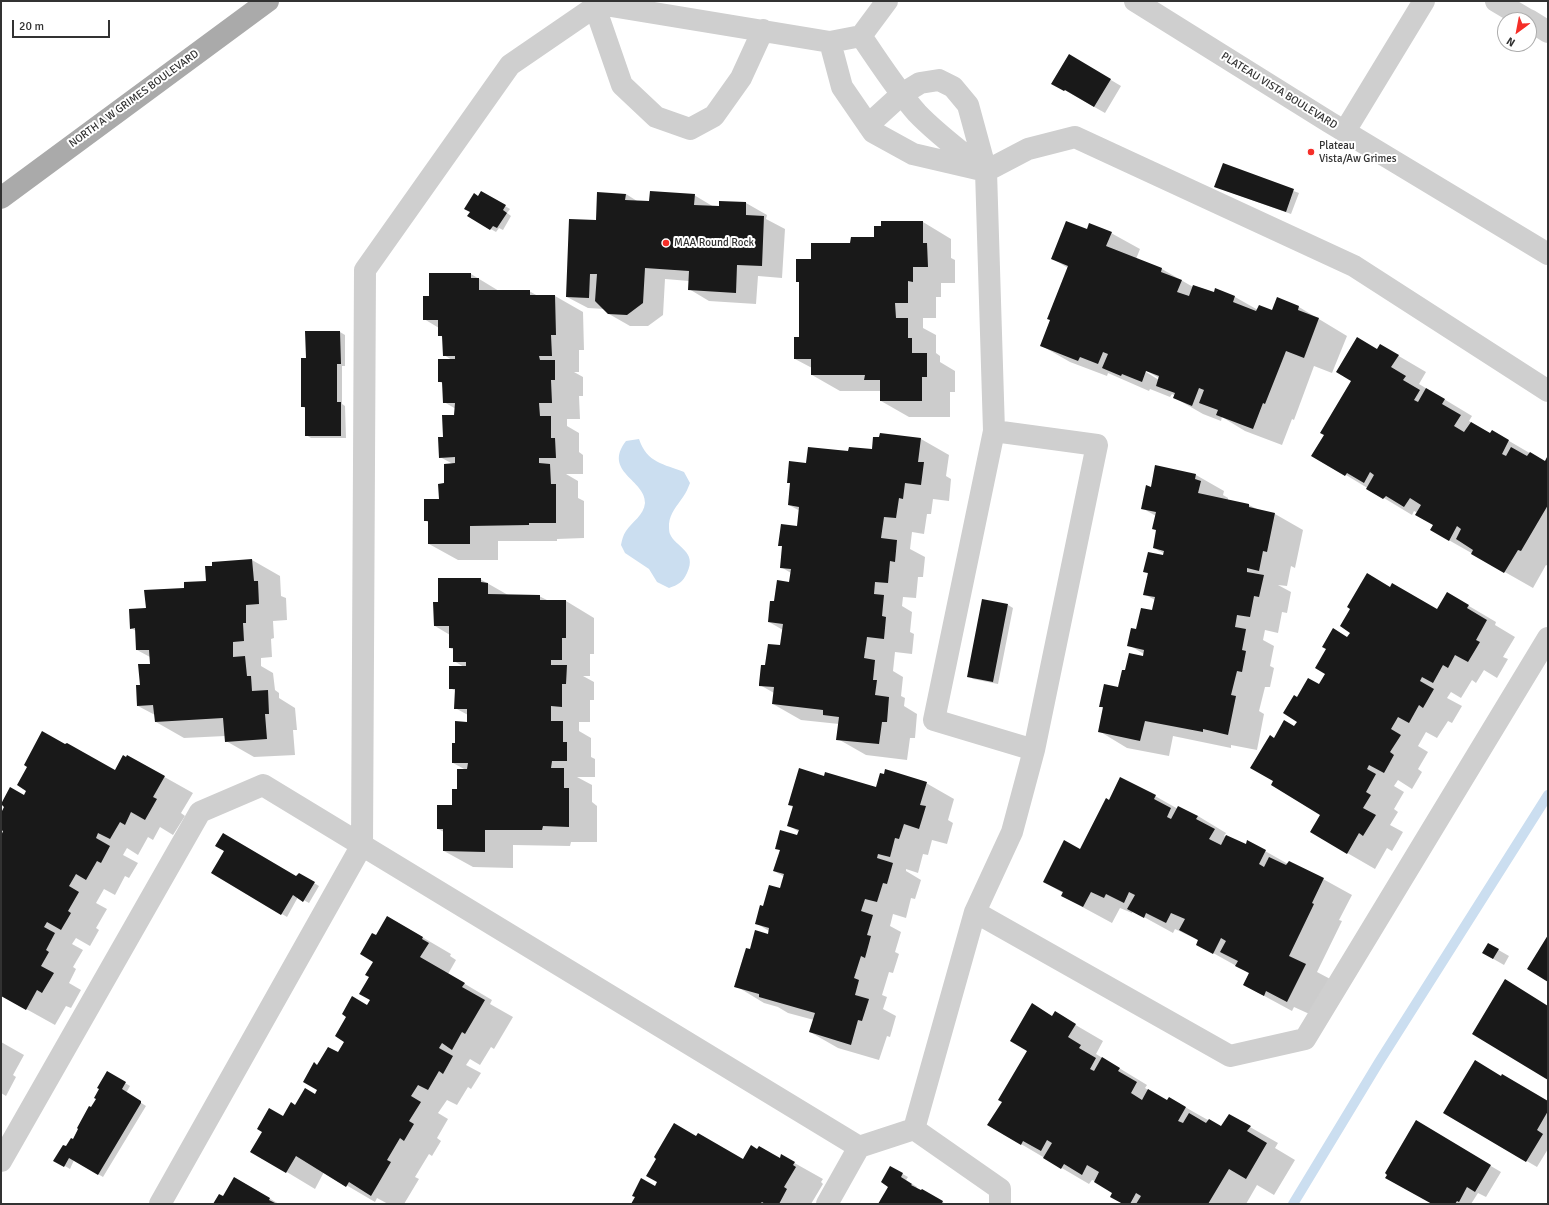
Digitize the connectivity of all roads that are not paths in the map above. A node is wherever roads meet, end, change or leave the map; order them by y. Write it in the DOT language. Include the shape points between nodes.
graph roads {
  1 [pos="268,1"];
  2 [pos="887,1"];
  3 [pos="1135,1"];
  4 [pos="1424,1"];
  5 [pos="1496,1"];
  6 [pos="595,7"];
  7 [pos="1515,12"];
  8 [pos="1537,25"];
  9 [pos="763,30"];
  10 [pos="1548,32"];
  11 [pos="861,36"];
  12 [pos="830,42"];
  13 [pos="902,94"];
  14 [pos="868,125"];
  15 [pos="1345,131"];
  16 [pos="986,171"];
  17 [pos="1,198"];
  18 [pos="1548,254"];
  19 [pos="1548,391"];
  20 [pos="994,431"];
  21 [pos="1548,638"];
  22 [pos="1034,750"];
  23 [pos="362,845"];
  24 [pos="975,912"];
  25 [pos="914,1129"];
  26 [pos="859,1147"];
  27 [pos="1,1161"];
  28 [pos="160,1204"];
  29 [pos="828,1204"];
  30 [pos="1000,1204"];
  1 -- 17 [label="main road, NORTH A W GRIMES BOULEVARD"];
  2 -- 11 [label="street"];
  3 -- 15 [label="street, PLATEAU VISTA BOULEVARD"];
  4 -- 15 [label="street"];
  5 -- 7 [label="street"];
  6 -- 9 [label="street" via="599,4"];
  6 -- 9 [label="street" via="622,85 656,117 690,129 714,116 741,78"];
  6 -- 23 [label="street" via="510,65 365,270"];
  8 -- 10 [label="street"];
  9 -- 12 [label="street"];
  11 -- 12 [label="street"];
  11 -- 13 [label="street"];
  12 -- 14 [label="street" via="842,87"];
  13 -- 14 [label="street"];
  13 -- 16 [label="street" via="936,132"];
  13 -- 16 [label="street" via="920,83 939,80 953,87 968,105"];
  14 -- 16 [label="street" via="873,132 913,154"];
  15 -- 18 [label="street, PLATEAU VISTA BOULEVARD"];
  16 -- 19 [label="street" via="1028,149 1075,137 1354,266"];
  16 -- 20 [label="street"];
  20 -- 22 [label="street" via="934,720"];
  20 -- 22 [label="street" via="1097,445"];
  21 -- 24 [label="street" via="1305,1040 1230,1056"];
  22 -- 24 [label="street" via="1012,832"];
  23 -- 26 [label="street"];
  23 -- 27 [label="street" via="263,785 200,812"];
  23 -- 28 [label="street"];
  24 -- 25 [label="street"];
  25 -- 26 [label="street"];
  25 -- 30 [label="street" via="1000,1189"];
  26 -- 29 [label="street"];
}
